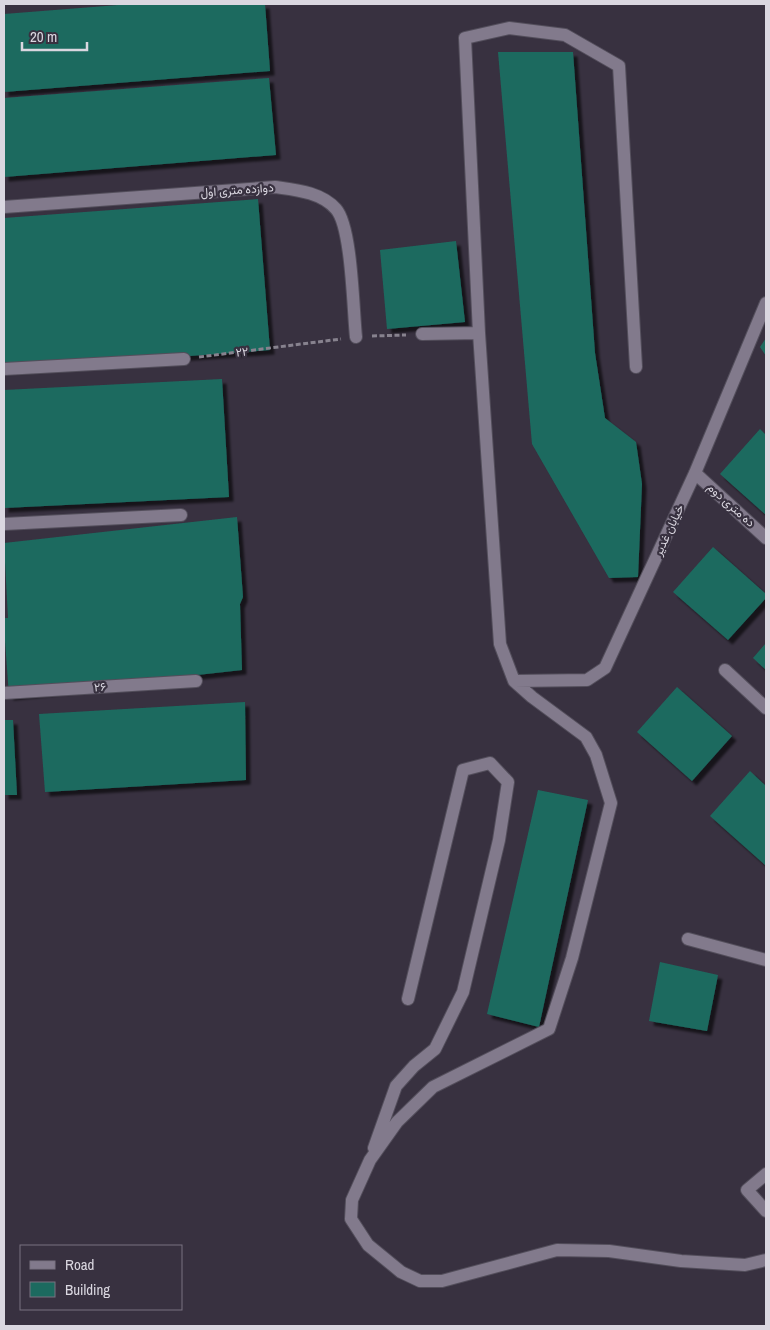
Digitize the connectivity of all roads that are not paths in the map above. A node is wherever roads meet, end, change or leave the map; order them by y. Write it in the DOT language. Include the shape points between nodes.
graph roads {
  1 [pos="4,207"];
  2 [pos="766,303"];
  3 [pos="479,333"];
  4 [pos="422,334"];
  5 [pos="356,337"];
  6 [pos="184,359"];
  7 [pos="636,367"];
  8 [pos="4,368"];
  9 [pos="695,473"];
  10 [pos="181,515"];
  11 [pos="4,524"];
  12 [pos="766,538"];
  13 [pos="725,670"];
  14 [pos="196,681"];
  15 [pos="514,681"];
  16 [pos="4,693"];
  17 [pos="766,708"];
  18 [pos="688,939"];
  19 [pos="766,960"];
  20 [pos="408,999"];
  21 [pos="370,1160"];
  22 [pos="766,1174"];
  23 [pos="766,1211"];
  24 [pos="766,1260"];
  1 -- 5 [label="street, دوازده متری اول" via="276,187 307,191 336,209 346,236"];
  2 -- 9 [label="street, خیابان غدیر"];
  3 -- 4 [label="street"];
  3 -- 7 [label="street" via="464,38 509,28 565,35 619,66"];
  3 -- 15 [label="street" via="500,644"];
  6 -- 8 [label="street"];
  9 -- 12 [label="street, ده متری دوم"];
  9 -- 15 [label="street, خیابان غدیر" via="605,668 587,680"];
  10 -- 11 [label="street"];
  13 -- 17 [label="street"];
  14 -- 16 [label="street, ۲۶"];
  15 -- 21 [label="street" via="586,737 596,755 611,803 572,958 549,1029 433,1087 397,1122"];
  18 -- 19 [label="street"];
  20 -- 21 [label="street" via="463,770 490,763 508,782 463,992 435,1049 396,1086"];
  21 -- 24 [label="street" via="352,1200 352,1219 368,1246 401,1272 420,1281 442,1281 557,1250 609,1251 681,1261 745,1265"];
  22 -- 23 [label="street" via="747,1190"];
}
